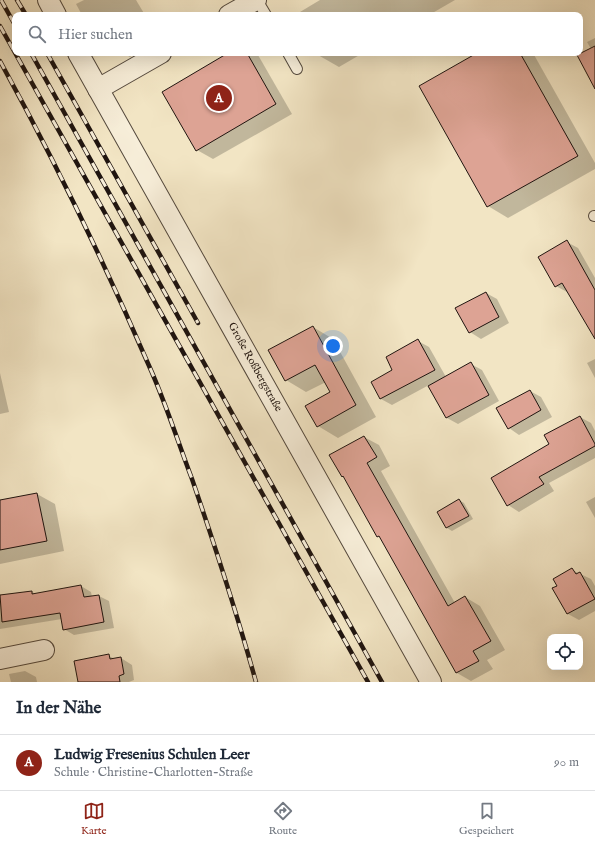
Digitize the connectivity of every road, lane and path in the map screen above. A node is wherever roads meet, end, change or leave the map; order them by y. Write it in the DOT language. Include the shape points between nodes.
graph roads {
  1 [pos="48,0"];
  2 [pos="257,0"];
  3 [pos="54,12"];
  4 [pos="235,12"];
  5 [pos="264,12"];
  6 [pos="80,56"];
  7 [pos="156,56"];
  8 [pos="290,56"];
  9 [pos="297,69"];
  10 [pos="98,88"];
  11 [pos="44,650"];
  12 [pos="0,659"];
  13 [pos="431,682"];
  1 -- 3 [label="street"];
  2 -- 4 [label="street"];
  2 -- 5 [label="lane"];
  6 -- 10 [label="street, Große Roßbergstraße"];
  7 -- 10 [label="street"];
  8 -- 9 [label="lane"];
  10 -- 13 [label="street, Große Roßbergstraße"];
  11 -- 12 [label="street"];
}
